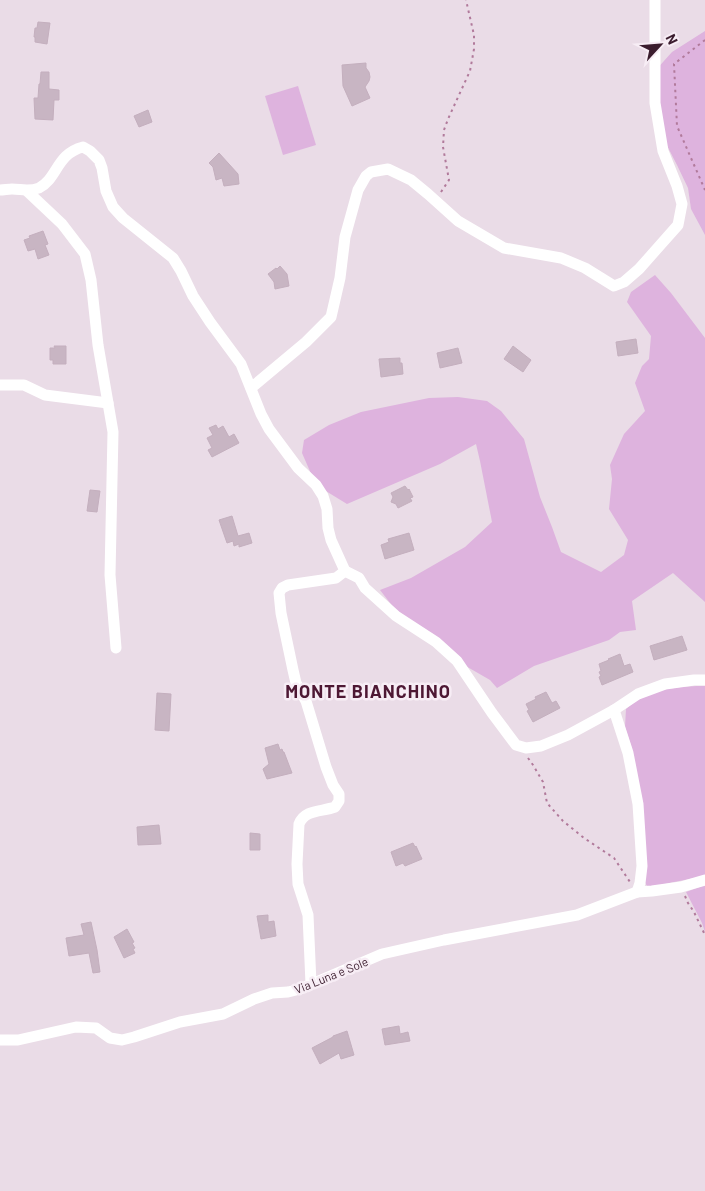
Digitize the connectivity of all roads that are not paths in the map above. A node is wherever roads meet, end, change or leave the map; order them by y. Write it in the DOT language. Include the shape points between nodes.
graph roads {
  1 [pos="655,0"];
  2 [pos="0,190"];
  3 [pos="27,191"];
  4 [pos="0,385"];
  5 [pos="251,388"];
  6 [pos="108,403"];
  7 [pos="345,571"];
  8 [pos="116,648"];
  9 [pos="705,680"];
  10 [pos="614,710"];
  11 [pos="705,880"];
  12 [pos="637,892"];
  13 [pos="311,984"];
  14 [pos="0,1040"];
  1 -- 5 [label="street" via="655,103 663,151 682,204 678,225 639,269 614,286 562,258 504,248 458,221 411,180 388,169 371,172 358,190 344,237 340,278 331,317"];
  2 -- 3 [label="street"];
  3 -- 5 [label="street" via="48,182 67,154 83,147 90,151 99,160 113,207 173,258 192,296 240,364"];
  3 -- 6 [label="street" via="62,224 85,254"];
  4 -- 6 [label="street" via="24,385 45,395"];
  5 -- 7 [label="street" via="269,429 323,496 331,540"];
  6 -- 8 [label="street" via="113,432 110,576"];
  7 -- 10 [label="street" via="359,578 365,588 396,616 436,642 457,661 516,745 526,748 541,746"];
  7 -- 13 [label="street, Via Luna e Sole" via="336,578 288,585 279,593 296,682 306,701 326,766 340,798 335,807 308,814 299,824 298,884 308,915"];
  9 -- 10 [label="street" via="665,684 638,694"];
  10 -- 12 [label="street" via="628,753 638,804 642,866"];
  11 -- 12 [label="street, Via Luna e Sole" via="681,887"];
  12 -- 13 [label="street, Via Luna e Sole" via="576,915 382,954"];
  13 -- 14 [label="street, Via Luna e Sole" via="254,999 223,1014 180,1022 122,1040 110,1038 96,1028 76,1027 18,1040"];
}
